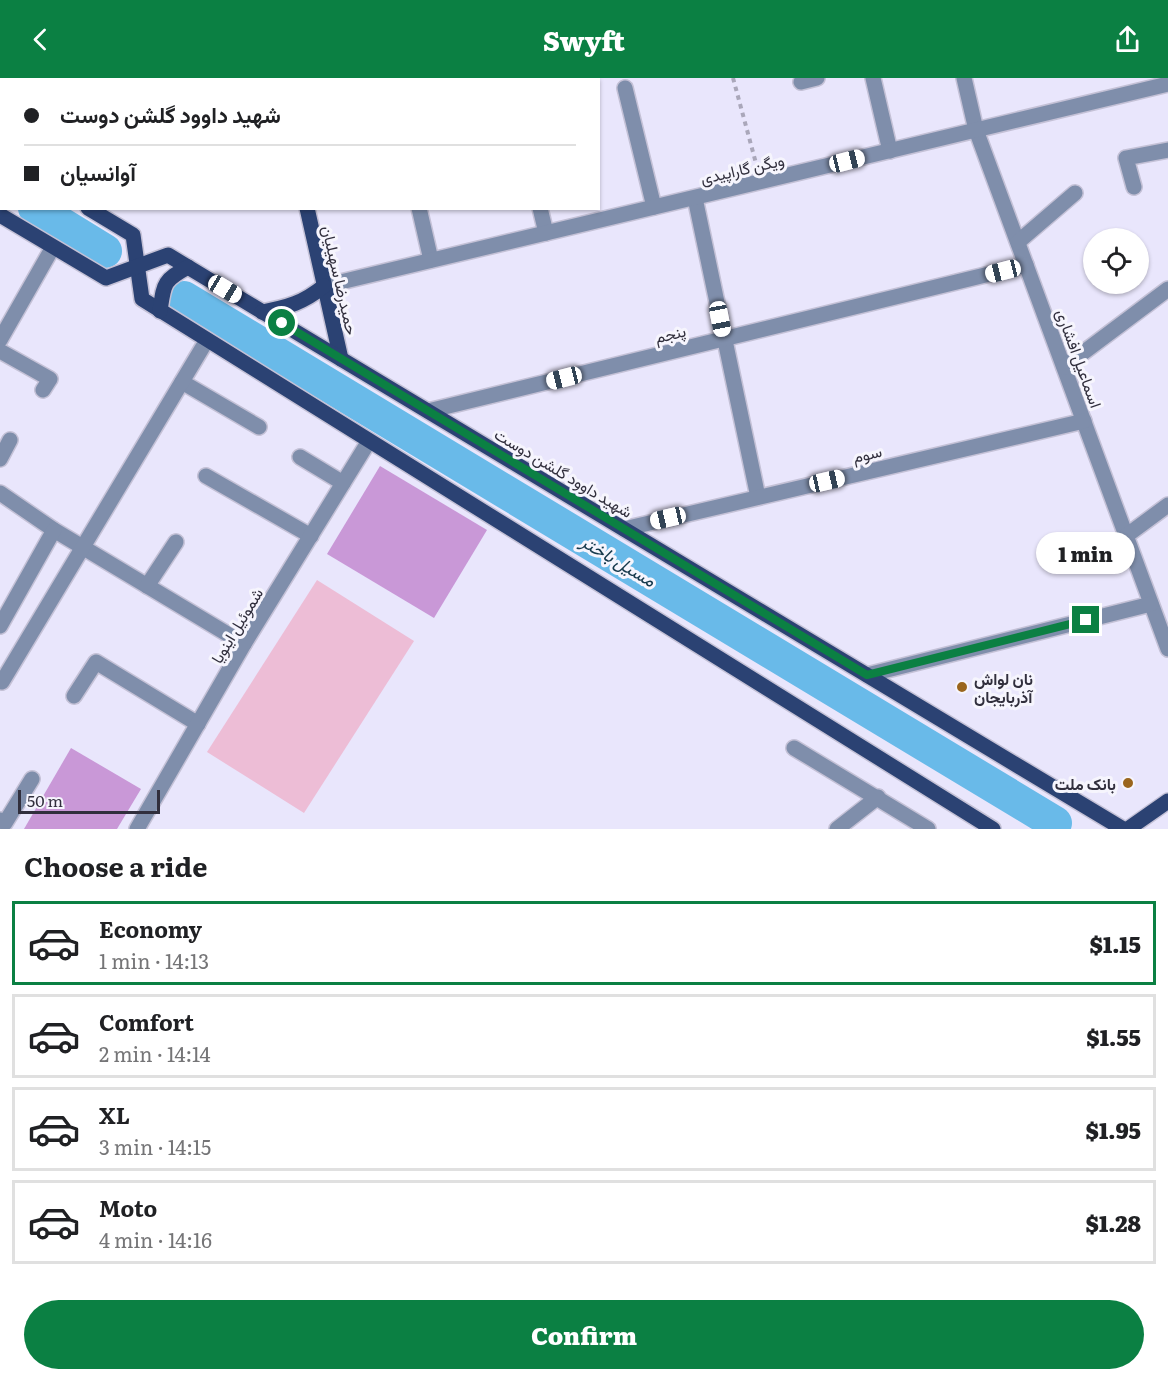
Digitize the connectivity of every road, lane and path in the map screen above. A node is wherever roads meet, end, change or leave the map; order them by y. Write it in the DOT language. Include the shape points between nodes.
graph roads {
  1 [pos="733,78"];
  2 [pos="817,78"];
  3 [pos="873,78"];
  4 [pos="964,78"];
  5 [pos="801,82"];
  6 [pos="1168,84"];
  7 [pos="625,88"];
  8 [pos="976,130"];
  9 [pos="1168,150"];
  10 [pos="890,151"];
  11 [pos="760,182"];
  12 [pos="1134,187"];
  13 [pos="1075,193"];
  14 [pos="695,198"];
  15 [pos="654,207"];
  16 [pos="91,210"];
  17 [pos="307,210"];
  18 [pos="419,210"];
  19 [pos="540,210"];
  20 [pos="0,215"];
  21 [pos="546,233"];
  22 [pos="1018,242"];
  23 [pos="53,247"];
  24 [pos="431,260"];
  25 [pos="1026,265"];
  26 [pos="137,267"];
  27 [pos="188,267"];
  28 [pos="324,286"];
  29 [pos="1168,290"];
  30 [pos="160,311"];
  31 [pos="262,312"];
  32 [pos="0,339"];
  33 [pos="724,339"];
  34 [pos="207,340"];
  35 [pos="0,351"];
  36 [pos="341,359"];
  37 [pos="1064,367"];
  38 [pos="182,382"];
  39 [pos="43,390"];
  40 [pos="428,411"];
  41 [pos="1084,420"];
  42 [pos="259,427"];
  43 [pos="10,440"];
  44 [pos="369,441"];
  45 [pos="300,457"];
  46 [pos="0,459"];
  47 [pos="206,476"];
  48 [pos="343,483"];
  49 [pos="0,493"];
  50 [pos="758,497"];
  51 [pos="1168,505"];
  52 [pos="624,529"];
  53 [pos="54,530"];
  54 [pos="311,536"];
  55 [pos="1126,536"];
  56 [pos="176,542"];
  57 [pos="82,547"];
  58 [pos="147,586"];
  59 [pos="1151,604"];
  60 [pos="0,626"];
  61 [pos="244,644"];
  62 [pos="1168,646"];
  63 [pos="867,675"];
  64 [pos="2,682"];
  65 [pos="74,696"];
  66 [pos="198,724"];
  67 [pos="794,748"];
  68 [pos="32,778"];
  69 [pos="878,797"];
  70 [pos="1168,801"];
  71 [pos="0,820"];
  72 [pos="137,829"];
  73 [pos="837,829"];
  74 [pos="928,829"];
  75 [pos="993,829"];
  76 [pos="1123,829"];
  77 [pos="1128,829"];
  1 -- 11 [label="path"];
  2 -- 5 [label="street"];
  3 -- 10 [label="street"];
  4 -- 8 [label="street, اسماعیل افشاری"];
  6 -- 8 [label="street, ویگن گاراپیدی"];
  7 -- 15 [label="street"];
  8 -- 10 [label="street, ویگن گاراپیدی"];
  8 -- 22 [label="street, اسماعیل افشاری"];
  9 -- 12 [label="street" via="1126,158"];
  10 -- 11 [label="street, ویگن گاراپیدی"];
  11 -- 14 [label="street, ویگن گاراپیدی"];
  13 -- 22 [label="street"];
  14 -- 15 [label="street, ویگن گاراپیدی"];
  14 -- 33 [label="street"];
  15 -- 21 [label="street, ویگن گاراپیدی"];
  16 -- 26 [label="main road" via="133,235"];
  17 -- 28 [label="main road, حمیدرضا سهیلیان"];
  18 -- 24 [label="street"];
  19 -- 21 [label="street"];
  20 -- 23 [label="main road, شهید داوود گلشن دوست"];
  21 -- 24 [label="street, ویگن گاراپیدی"];
  22 -- 25 [label="street, اسماعیل افشاری"];
  23 -- 26 [label="main road, شهید داوود گلشن دوست" via="106,278"];
  23 -- 32 [label="street"];
  24 -- 28 [label="street, ویگن گاراپیدی"];
  25 -- 33 [label="street, پنجم"];
  25 -- 37 [label="street, اسماعیل افشاری"];
  26 -- 27 [label="main road, شهید داوود گلشن دوست" via="168,255"];
  26 -- 30 [label="main road" via="142,299"];
  27 -- 30 [label="main road" via="169,278"];
  27 -- 31 [label="main road, شهید داوود گلشن دوست"];
  28 -- 31 [label="main road" via="297,304"];
  28 -- 36 [label="main road, حمیدرضا سهیلیان"];
  29 -- 37 [label="street"];
  30 -- 34 [label="main road"];
  31 -- 36 [label="main road, شهید داوود گلشن دوست"];
  33 -- 40 [label="street, پنجم"];
  33 -- 50 [label="street"];
  34 -- 38 [label="street"];
  34 -- 44 [label="main road"];
  35 -- 39 [label="street" via="50,379"];
  36 -- 40 [label="main road, شهید داوود گلشن دوست"];
  37 -- 41 [label="street, اسماعیل افشاری"];
  38 -- 42 [label="street"];
  38 -- 57 [label="street"];
  40 -- 52 [label="main road, شهید داوود گلشن دوست"];
  41 -- 50 [label="street, سوم"];
  41 -- 55 [label="street, اسماعیل افشاری"];
  43 -- 46 [label="street"];
  44 -- 48 [label="street, شموئیل اینویا"];
  44 -- 75 [label="main road"];
  45 -- 48 [label="street"];
  47 -- 54 [label="street"];
  48 -- 54 [label="street, شموئیل اینویا"];
  49 -- 53 [label="street"];
  50 -- 52 [label="street, سوم"];
  51 -- 55 [label="street"];
  52 -- 63 [label="main road, شهید داوود گلشن دوست"];
  53 -- 57 [label="street"];
  53 -- 60 [label="street"];
  54 -- 61 [label="street, شموئیل اینویا"];
  55 -- 59 [label="street, اسماعیل افشاری"];
  56 -- 58 [label="street"];
  57 -- 58 [label="street"];
  57 -- 64 [label="street"];
  58 -- 61 [label="street"];
  59 -- 62 [label="street, اسماعیل افشاری"];
  59 -- 63 [label="street"];
  61 -- 66 [label="street, شموئیل اینویا"];
  63 -- 76 [label="main road, شهید داوود گلشن دوست"];
  65 -- 66 [label="street" via="96,662"];
  66 -- 72 [label="street, شموئیل اینویا"];
  67 -- 69 [label="street"];
  68 -- 71 [label="street" via="5,823"];
  69 -- 73 [label="street"];
  69 -- 74 [label="street"];
  70 -- 77 [label="main road"];
}
